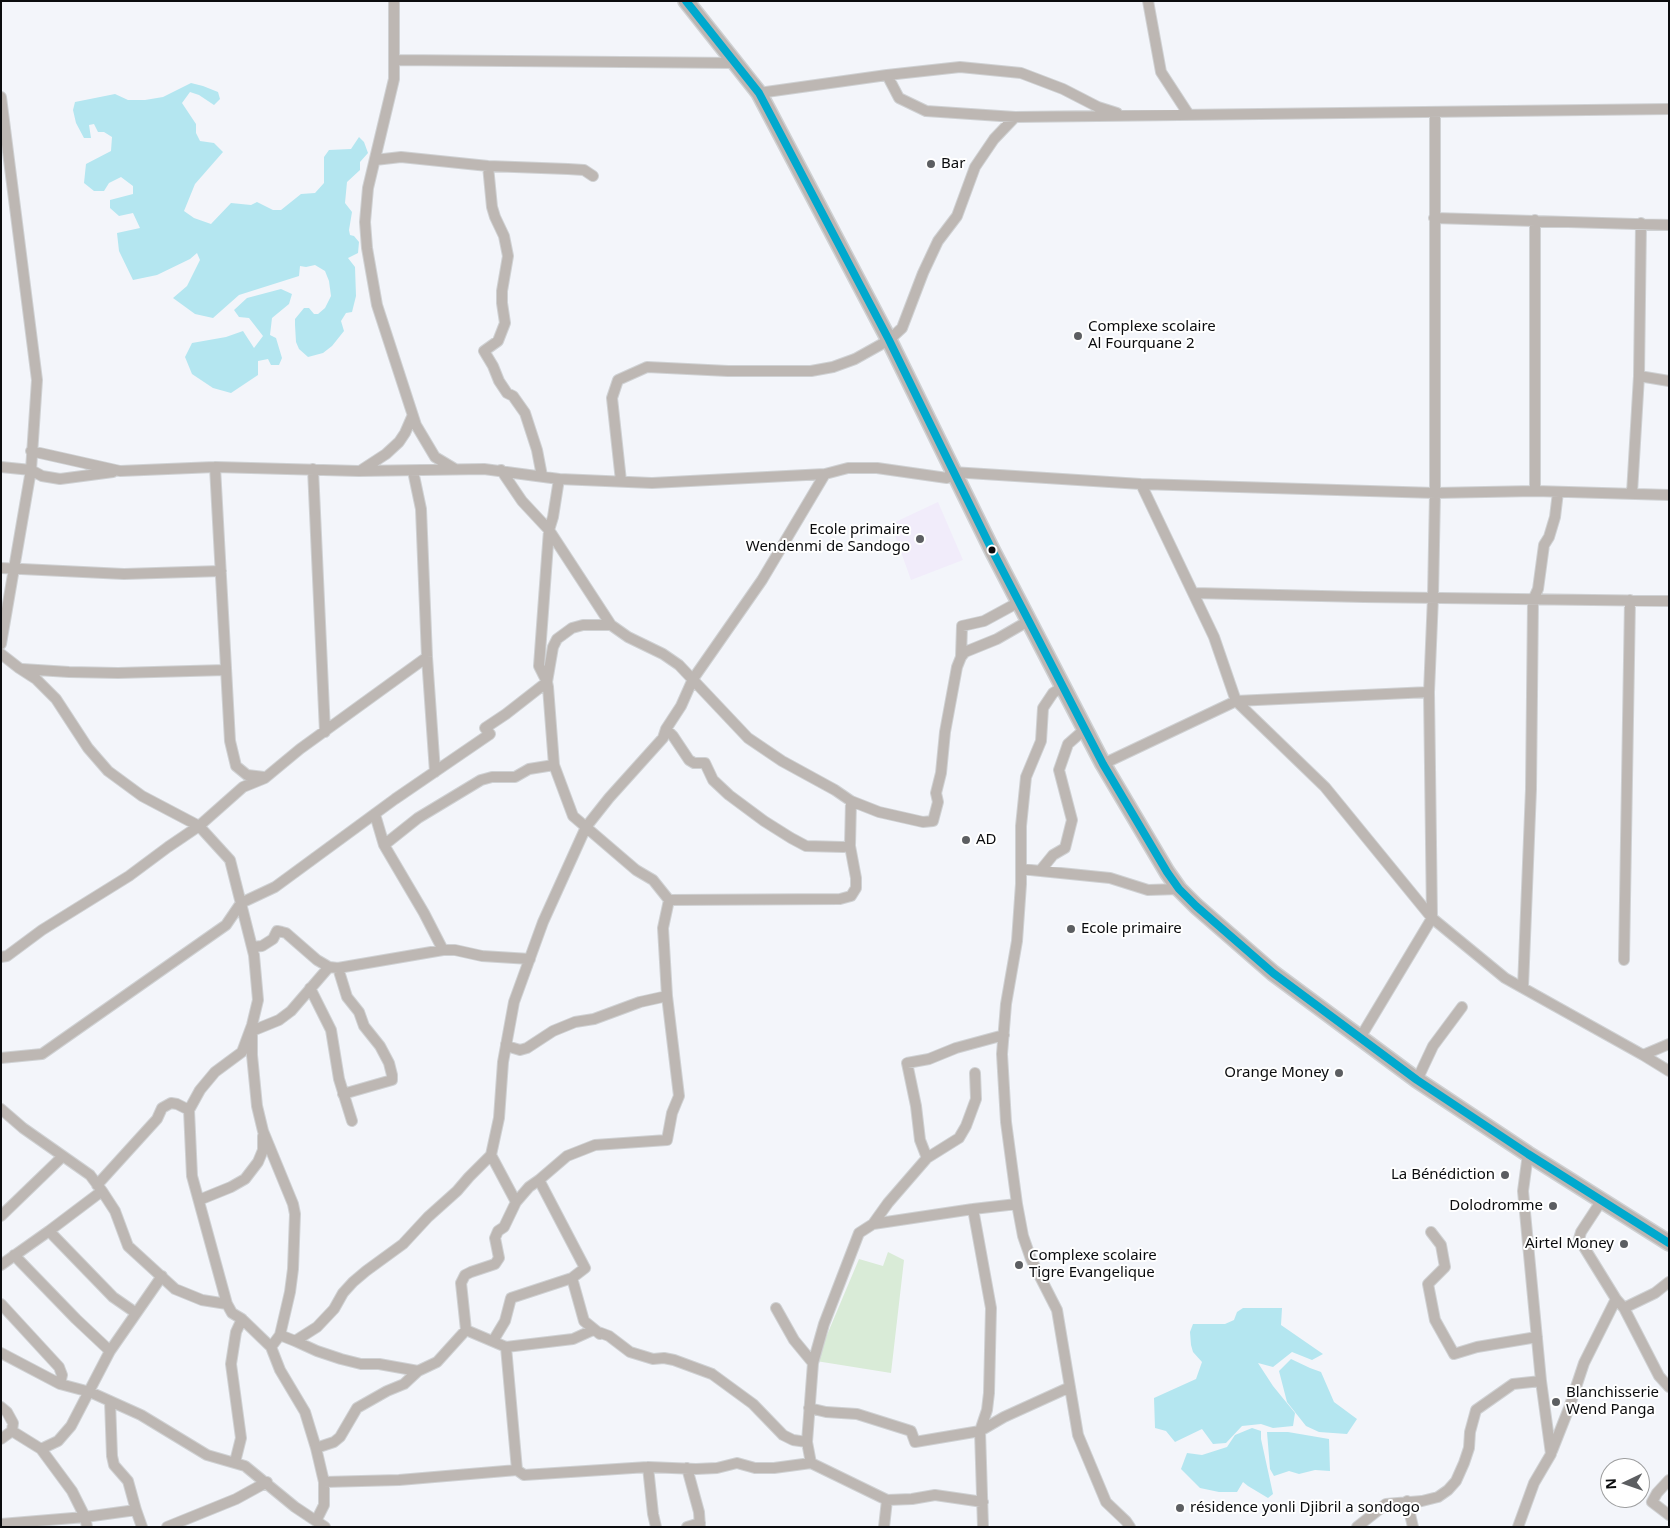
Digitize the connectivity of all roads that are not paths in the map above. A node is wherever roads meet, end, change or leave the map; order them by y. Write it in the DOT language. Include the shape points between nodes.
graph roads {
  1 [pos="394,1"];
  2 [pos="686,1"];
  3 [pos="1148,1"];
  4 [pos="396,60"];
  5 [pos="736,64"];
  6 [pos="887,75"];
  7 [pos="759,93"];
  8 [pos="1,97"];
  9 [pos="1669,109"];
  10 [pos="1435,113"];
  11 [pos="1123,115"];
  12 [pos="1189,115"];
  13 [pos="1015,117"];
  14 [pos="375,160"];
  15 [pos="488,166"];
  16 [pos="593,176"];
  17 [pos="1434,218"];
  18 [pos="1536,220"];
  19 [pos="1641,223"];
  20 [pos="1669,225"];
  21 [pos="889,340"];
  22 [pos="1639,376"];
  23 [pos="1669,381"];
  24 [pos="412,416"];
  25 [pos="31,451"];
  26 [pos="1,467"];
  27 [pos="215,467"];
  28 [pos="313,469"];
  29 [pos="31,470"];
  30 [pos="455,470"];
  31 [pos="501,470"];
  32 [pos="120,471"];
  33 [pos="359,471"];
  34 [pos="413,471"];
  35 [pos="952,472"];
  36 [pos="825,474"];
  37 [pos="542,476"];
  38 [pos="559,479"];
  39 [pos="621,481"];
  40 [pos="1141,484"];
  41 [pos="1535,491"];
  42 [pos="1435,492"];
  43 [pos="1558,492"];
  44 [pos="1632,493"];
  45 [pos="1669,496"];
  46 [pos="549,530"];
  47 [pos="1,568"];
  48 [pos="14,568"];
  49 [pos="221,571"];
  50 [pos="1193,593"];
  51 [pos="1434,597"];
  52 [pos="1533,600"];
  53 [pos="1630,600"];
  54 [pos="1669,600"];
  55 [pos="1019,602"];
  56 [pos="1030,620"];
  57 [pos="611,625"];
  58 [pos="1,644"];
  59 [pos="1,654"];
  60 [pos="961,657"];
  61 [pos="427,658"];
  62 [pos="19,668"];
  63 [pos="226,670"];
  64 [pos="693,679"];
  65 [pos="547,682"];
  66 [pos="1064,686"];
  67 [pos="1429,692"];
  68 [pos="1236,702"];
  69 [pos="1085,729"];
  70 [pos="666,730"];
  71 [pos="325,732"];
  72 [pos="1103,764"];
  73 [pos="554,765"];
  74 [pos="435,772"];
  75 [pos="265,778"];
  76 [pos="851,801"];
  77 [pos="374,815"];
  78 [pos="199,826"];
  79 [pos="586,827"];
  80 [pos="384,846"];
  81 [pos="850,846"];
  82 [pos="1021,869"];
  83 [pos="1040,871"];
  84 [pos="1180,889"];
  85 [pos="669,900"];
  86 [pos="241,903"];
  87 [pos="1432,918"];
  88 [pos="252,947"];
  89 [pos="443,950"];
  90 [pos="1,957"];
  91 [pos="530,960"];
  92 [pos="1624,960"];
  93 [pos="334,968"];
  94 [pos="310,988"];
  95 [pos="1523,988"];
  96 [pos="667,996"];
  97 [pos="1462,1007"];
  98 [pos="252,1028"];
  99 [pos="1004,1036"];
  100 [pos="1360,1038"];
  101 [pos="506,1044"];
  102 [pos="1669,1044"];
  103 [pos="1643,1055"];
  104 [pos="1,1058"];
  105 [pos="1669,1071"];
  106 [pos="975,1073"];
  107 [pos="1416,1080"];
  108 [pos="343,1094"];
  109 [pos="1,1109"];
  110 [pos="189,1110"];
  111 [pos="352,1121"];
  112 [pos="263,1131"];
  113 [pos="1528,1154"];
  114 [pos="491,1155"];
  115 [pos="62,1157"];
  116 [pos="927,1158"];
  117 [pos="540,1180"];
  118 [pos="100,1188"];
  119 [pos="199,1200"];
  120 [pos="1602,1200"];
  121 [pos="516,1202"];
  122 [pos="1017,1204"];
  123 [pos="973,1209"];
  124 [pos="1,1216"];
  125 [pos="873,1224"];
  126 [pos="49,1231"];
  127 [pos="1431,1232"];
  128 [pos="1669,1243"];
  129 [pos="14,1255"];
  130 [pos="1,1264"];
  131 [pos="162,1276"];
  132 [pos="572,1278"];
  133 [pos="1669,1282"];
  134 [pos="1616,1299"];
  135 [pos="1,1304"];
  136 [pos="227,1304"];
  137 [pos="776,1308"];
  138 [pos="1624,1308"];
  139 [pos="136,1313"];
  140 [pos="242,1320"];
  141 [pos="466,1330"];
  142 [pos="600,1334"];
  143 [pos="280,1335"];
  144 [pos="1537,1337"];
  145 [pos="295,1341"];
  146 [pos="493,1341"];
  147 [pos="271,1347"];
  148 [pos="506,1347"];
  149 [pos="110,1351"];
  150 [pos="1,1353"];
  151 [pos="814,1363"];
  152 [pos="418,1371"];
  153 [pos="1541,1381"];
  154 [pos="60,1384"];
  155 [pos="1070,1386"];
  156 [pos="1669,1387"];
  157 [pos="90,1392"];
  158 [pos="110,1401"];
  159 [pos="1,1407"];
  160 [pos="809,1408"];
  161 [pos="12,1431"];
  162 [pos="980,1431"];
  163 [pos="1,1439"];
  164 [pos="807,1442"];
  165 [pos="316,1448"];
  166 [pos="41,1449"];
  167 [pos="1551,1454"];
  168 [pos="235,1462"];
  169 [pos="811,1463"];
  170 [pos="648,1467"];
  171 [pos="687,1468"];
  172 [pos="517,1470"];
  173 [pos="1669,1480"];
  174 [pos="267,1482"];
  175 [pos="324,1482"];
  176 [pos="887,1500"];
  177 [pos="1408,1501"];
  178 [pos="983,1502"];
  179 [pos="136,1510"];
  180 [pos="1524,1514"];
  181 [pos="1669,1515"];
  182 [pos="86,1522"];
  183 [pos="185,1523"];
  184 [pos="1,1524"];
  185 [pos="320,1524"];
  186 [pos="700,1525"];
  187 [pos="142,1527"];
  188 [pos="167,1527"];
  189 [pos="656,1527"];
  190 [pos="687,1527"];
  191 [pos="884,1527"];
  192 [pos="983,1527"];
  193 [pos="1130,1527"];
  194 [pos="1357,1527"];
  195 [pos="1413,1527"];
  196 [pos="1518,1527"];
  197 [pos="1529,1527"];
  1 -- 4 [label="street"];
  2 -- 5 [label="street"];
  3 -- 12 [label="street" via="1161,72"];
  4 -- 5 [label="street"];
  4 -- 14 [label="street"];
  5 -- 7 [label="street"];
  6 -- 7 [label="street"];
  6 -- 11 [label="street" via="960,67 1021,74"];
  6 -- 13 [label="street" via="899,98 926,111"];
  7 -- 21 [label="street"];
  8 -- 25 [label="street" via="37,380"];
  9 -- 10 [label="street"];
  10 -- 12 [label="street"];
  10 -- 17 [label="street"];
  11 -- 12 [label="street"];
  11 -- 13 [label="street"];
  13 -- 21 [label="street" via="994,139 975,167 957,216 938,240 902,328"];
  14 -- 15 [label="street" via="400,157"];
  14 -- 24 [label="street" via="366,205 367,248 377,305"];
  15 -- 16 [label="street" via="584,170"];
  15 -- 37 [label="street" via="494,217 504,236 508,256 502,291 505,323 498,341 484,351 507,393 526,413 538,450"];
  17 -- 18 [label="street"];
  17 -- 42 [label="street"];
  18 -- 19 [label="street"];
  18 -- 41 [label="street"];
  19 -- 20 [label="street"];
  19 -- 22 [label="street"];
  21 -- 35 [label="street"];
  21 -- 39 [label="street" via="855,359 811,371 647,367 618,380 612,398"];
  22 -- 23 [label="street"];
  22 -- 44 [label="street"];
  24 -- 30 [label="street" via="435,457"];
  24 -- 33 [label="street" via="406,434 399,442"];
  25 -- 29 [label="street"];
  25 -- 32 [label="street"];
  26 -- 29 [label="street"];
  27 -- 28 [label="street"];
  27 -- 32 [label="street"];
  27 -- 49 [label="street"];
  28 -- 33 [label="street"];
  28 -- 71 [label="street"];
  29 -- 32 [label="street" via="60,479"];
  29 -- 48 [label="street"];
  30 -- 31 [label="street"];
  30 -- 34 [label="street"];
  31 -- 37 [label="street"];
  31 -- 46 [label="street" via="522,501"];
  33 -- 34 [label="street"];
  34 -- 61 [label="street" via="421,509"];
  35 -- 36 [label="street" via="947,478 877,468 848,468"];
  35 -- 40 [label="street"];
  35 -- 55 [label="street"];
  36 -- 39 [label="street" via="652,483"];
  36 -- 64 [label="street" via="762,580"];
  37 -- 38 [label="street"];
  38 -- 39 [label="street"];
  38 -- 46 [label="street"];
  40 -- 42 [label="street"];
  40 -- 50 [label="street"];
  41 -- 42 [label="street"];
  41 -- 43 [label="street"];
  42 -- 51 [label="street"];
  43 -- 44 [label="street"];
  43 -- 52 [label="street" via="1555,517 1544,545 1538,589"];
  44 -- 45 [label="street"];
  46 -- 57 [label="street"];
  46 -- 65 [label="street" via="539,666"];
  47 -- 48 [label="street"];
  48 -- 49 [label="street" via="124,574"];
  48 -- 58 [label="street"];
  49 -- 63 [label="street"];
  50 -- 51 [label="street"];
  50 -- 68 [label="street" via="1214,637"];
  51 -- 52 [label="street"];
  51 -- 67 [label="street"];
  52 -- 53 [label="street"];
  52 -- 95 [label="street" via="1531,789"];
  53 -- 54 [label="street"];
  53 -- 92 [label="street"];
  55 -- 56 [label="street"];
  55 -- 60 [label="street" via="984,621 962,626"];
  56 -- 60 [label="street" via="965,652"];
  56 -- 66 [label="street"];
  57 -- 64 [label="street" via="663,654"];
  57 -- 65 [label="street" via="583,625 572,628 557,639"];
  59 -- 62 [label="street"];
  60 -- 76 [label="street" via="945,732 933,821 923,822 879,812"];
  61 -- 71 [label="street"];
  61 -- 74 [label="street"];
  62 -- 63 [label="street" via="118,673"];
  62 -- 78 [label="street" via="56,699 88,748 108,771 142,796"];
  63 -- 75 [label="street" via="230,741 236,766 247,775"];
  64 -- 70 [label="street"];
  64 -- 76 [label="street" via="748,738"];
  65 -- 73 [label="street"];
  65 -- 74 [label="street" via="485,728 490,734"];
  66 -- 69 [label="street"];
  66 -- 82 [label="street" via="1053,693 1043,708 1041,741 1026,777"];
  67 -- 68 [label="street"];
  67 -- 87 [label="street"];
  68 -- 72 [label="street"];
  68 -- 87 [label="street" via="1325,787"];
  69 -- 72 [label="street"];
  69 -- 83 [label="street" via="1068,744 1059,770 1072,820 1065,848 1053,855"];
  70 -- 79 [label="street" via="663,738"];
  70 -- 81 [label="street" via="689,760 705,763 712,780 784,834 806,846"];
  71 -- 75 [label="street"];
  72 -- 84 [label="street"];
  73 -- 79 [label="street" via="573,816"];
  73 -- 80 [label="street" via="529,769 514,778 500,776 481,780 418,818"];
  74 -- 77 [label="street"];
  75 -- 78 [label="street" via="243,787"];
  76 -- 81 [label="street"];
  77 -- 80 [label="street"];
  77 -- 86 [label="street" via="275,887"];
  78 -- 86 [label="street" via="230,860"];
  78 -- 90 [label="street" via="129,876"];
  79 -- 85 [label="street" via="636,870 653,880"];
  79 -- 91 [label="street" via="550,905"];
  80 -- 89 [label="street"];
  81 -- 85 [label="street" via="856,878 856,888 851,896 840,899"];
  82 -- 83 [label="street"];
  82 -- 99 [label="street"];
  83 -- 84 [label="street" via="1110,878 1148,890"];
  84 -- 100 [label="street" via="1273,973"];
  85 -- 96 [label="street" via="663,928"];
  86 -- 88 [label="street"];
  86 -- 104 [label="street" via="226,926 42,1054"];
  87 -- 95 [label="street"];
  87 -- 100 [label="street"];
  88 -- 93 [label="street" via="262,946 273,939 277,931 286,933 317,960"];
  88 -- 98 [label="street" via="258,1000"];
  89 -- 91 [label="street"];
  89 -- 93 [label="street"];
  91 -- 101 [label="street" via="514,1002"];
  93 -- 94 [label="street"];
  93 -- 108 [label="street" via="364,1026 380,1046 392,1075 392,1080"];
  94 -- 98 [label="street" via="279,1020"];
  94 -- 108 [label="street" via="331,1030"];
  95 -- 103 [label="street"];
  96 -- 101 [label="street" via="575,1022 553,1031 527,1048 520,1050"];
  96 -- 117 [label="street" via="679,1096 667,1140 595,1145 567,1156"];
  97 -- 107 [label="street" via="1433,1046"];
  98 -- 110 [label="street" via="242,1052 215,1072"];
  98 -- 112 [label="street" via="254,1093"];
  99 -- 116 [label="street" via="907,1063 920,1140"];
  99 -- 122 [label="street" via="1006,1122"];
  100 -- 107 [label="street"];
  101 -- 114 [label="street" via="499,1118"];
  102 -- 103 [label="street"];
  103 -- 105 [label="street"];
  106 -- 116 [label="street" via="976,1099 966,1126 959,1138"];
  107 -- 113 [label="street"];
  108 -- 111 [label="street"];
  109 -- 115 [label="street"];
  110 -- 118 [label="street" via="172,1103 162,1108 157,1119"];
  110 -- 119 [label="street" via="192,1176"];
  112 -- 119 [label="street" via="263,1150 245,1179"];
  112 -- 143 [label="street" via="295,1214 293,1269"];
  113 -- 120 [label="street"];
  113 -- 144 [label="street" via="1523,1191"];
  114 -- 121 [label="street"];
  114 -- 145 [label="street" via="403,1244 353,1282 317,1327"];
  115 -- 118 [label="street" via="90,1175"];
  115 -- 124 [label="street"];
  116 -- 125 [label="street"];
  117 -- 121 [label="street"];
  117 -- 132 [label="street" via="585,1268"];
  118 -- 126 [label="street"];
  118 -- 131 [label="street" via="115,1211 128,1246"];
  119 -- 136 [label="street"];
  120 -- 128 [label="street"];
  120 -- 134 [label="street" via="1579,1239"];
  121 -- 141 [label="street" via="495,1238 499,1258 495,1264 471,1272 461,1283"];
  122 -- 123 [label="street"];
  122 -- 155 [label="street" via="1031,1259 1057,1310"];
  123 -- 125 [label="street"];
  123 -- 162 [label="street" via="991,1308 990,1394"];
  125 -- 151 [label="street" via="859,1233 824,1324"];
  126 -- 129 [label="street"];
  126 -- 139 [label="street" via="113,1297"];
  127 -- 144 [label="street" via="1441,1245 1445,1267 1428,1284 1436,1320 1454,1354"];
  129 -- 130 [label="street"];
  129 -- 149 [label="street"];
  131 -- 136 [label="street" via="175,1289 202,1300"];
  131 -- 139 [label="street"];
  132 -- 142 [label="street" via="584,1321"];
  132 -- 146 [label="street" via="511,1298 505,1321"];
  133 -- 138 [label="street"];
  134 -- 138 [label="street"];
  134 -- 167 [label="street" via="1584,1362"];
  135 -- 154 [label="street" via="59,1367 62,1375"];
  136 -- 140 [label="street" via="232,1313"];
  137 -- 151 [label="street" via="794,1340"];
  138 -- 156 [label="street" via="1651,1362"];
  139 -- 149 [label="street"];
  140 -- 147 [label="street"];
  140 -- 168 [label="street" via="236,1332 231,1364 242,1438"];
  141 -- 146 [label="street"];
  141 -- 152 [label="street" via="437,1362"];
  142 -- 148 [label="street" via="592,1330 573,1339"];
  142 -- 164 [label="street" via="609,1336 630,1352 653,1359 674,1360 712,1374 757,1407 783,1435"];
  143 -- 145 [label="street"];
  143 -- 147 [label="street"];
  144 -- 153 [label="street"];
  145 -- 152 [label="street" via="340,1359"];
  146 -- 148 [label="street"];
  147 -- 165 [label="street" via="280,1370 305,1412"];
  148 -- 172 [label="street"];
  149 -- 157 [label="street"];
  150 -- 154 [label="street"];
  151 -- 160 [label="street"];
  152 -- 165 [label="street" via="404,1384 357,1408 334,1442"];
  153 -- 167 [label="street"];
  153 -- 177 [label="street" via="1513,1384 1476,1410 1469,1448 1456,1481 1438,1497"];
  154 -- 157 [label="street"];
  155 -- 162 [label="street"];
  155 -- 193 [label="street" via="1078,1435 1106,1502"];
  157 -- 158 [label="street"];
  157 -- 166 [label="street" via="71,1426 58,1441"];
  158 -- 168 [label="street" via="141,1415 206,1455"];
  158 -- 179 [label="street" via="114,1465 128,1481"];
  159 -- 161 [label="street" via="8,1412"];
  160 -- 162 [label="street" via="857,1414 912,1431 915,1442"];
  160 -- 164 [label="street"];
  161 -- 163 [label="street"];
  161 -- 166 [label="street"];
  162 -- 178 [label="street"];
  164 -- 169 [label="street"];
  165 -- 175 [label="street"];
  166 -- 182 [label="street" via="72,1491"];
  167 -- 180 [label="street" via="1534,1482"];
  168 -- 174 [label="street"];
  169 -- 171 [label="street" via="774,1468 755,1468 737,1463 717,1468"];
  169 -- 176 [label="street"];
  170 -- 171 [label="street"];
  170 -- 172 [label="street" via="524,1475"];
  170 -- 189 [label="street"];
  171 -- 186 [label="street" via="700,1512"];
  172 -- 175 [label="street" via="366,1482"];
  173 -- 181 [label="street" via="1652,1502"];
  174 -- 183 [label="street"];
  174 -- 185 [label="street"];
  175 -- 185 [label="street"];
  176 -- 178 [label="street" via="935,1495"];
  176 -- 191 [label="street"];
  177 -- 194 [label="street" via="1386,1504"];
  177 -- 195 [label="street"];
  178 -- 192 [label="street"];
  179 -- 182 [label="street"];
  179 -- 187 [label="street"];
  180 -- 196 [label="street"];
  180 -- 197 [label="street"];
  182 -- 184 [label="street"];
  183 -- 188 [label="street"];
  186 -- 190 [label="street"];
}
